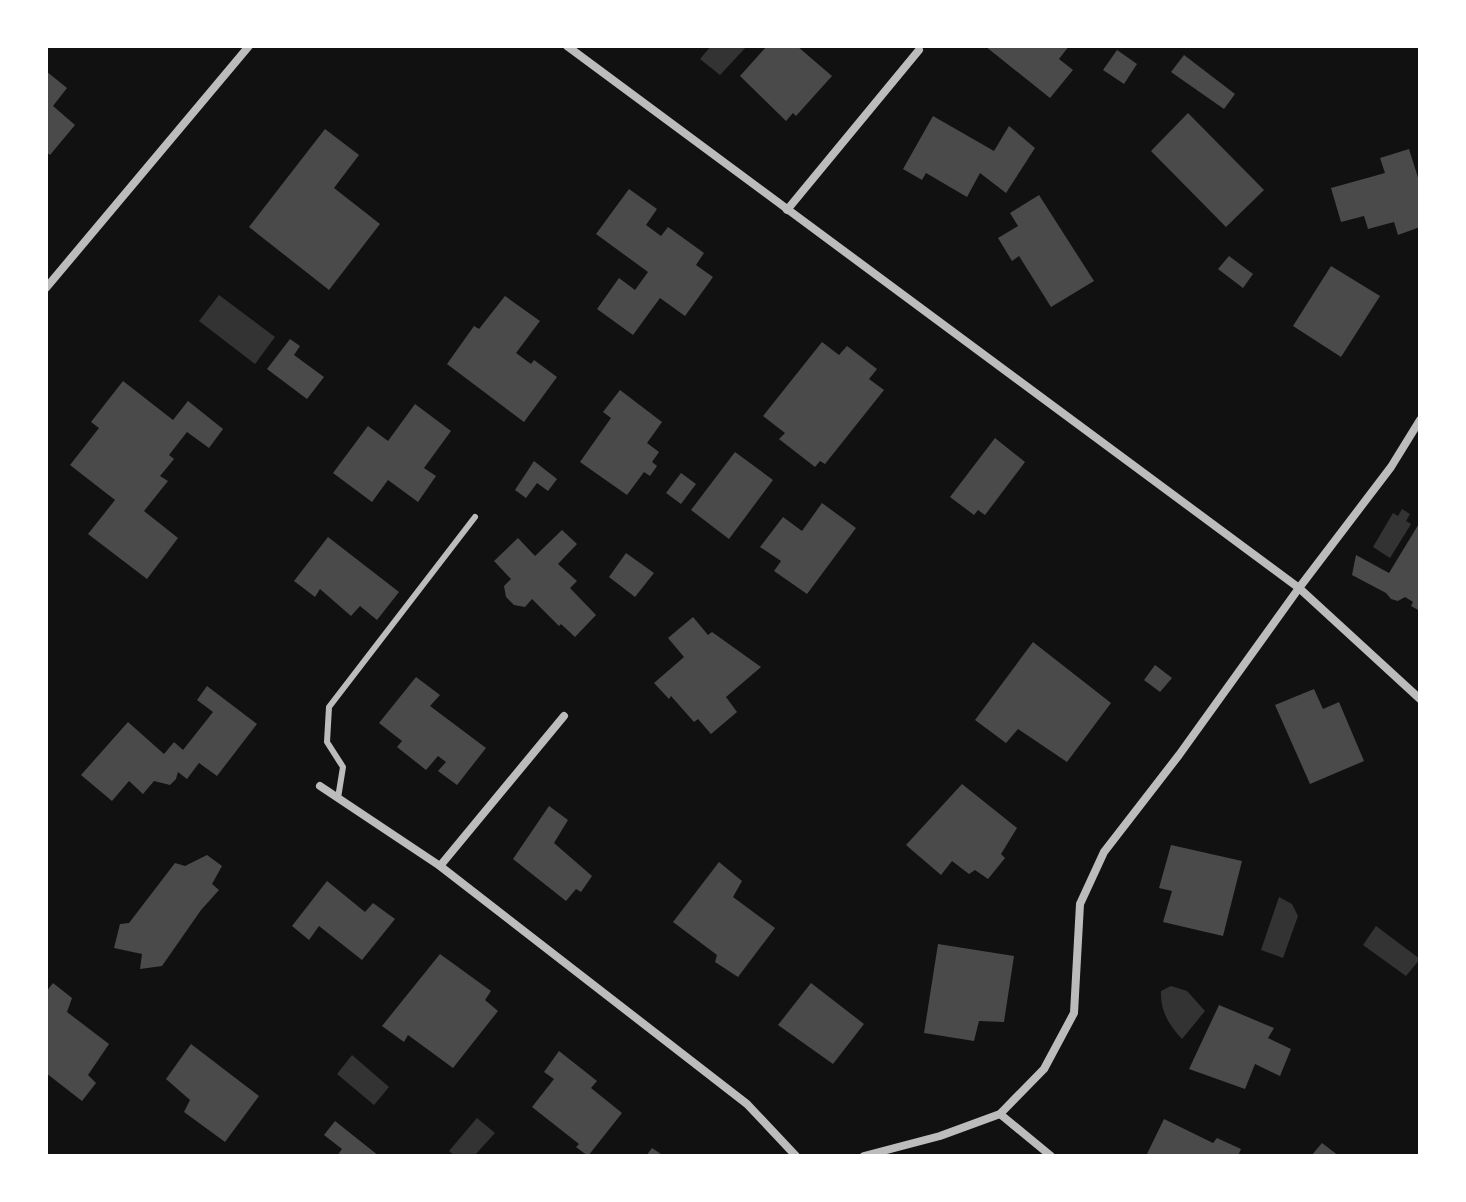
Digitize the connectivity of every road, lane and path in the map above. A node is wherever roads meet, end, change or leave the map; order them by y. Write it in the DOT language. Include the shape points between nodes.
graph roads {
  1 [pos="249,46"];
  2 [pos="567,46"];
  3 [pos="919,50"];
  4 [pos="787,210"];
  5 [pos="46,288"];
  6 [pos="1420,420"];
  7 [pos="475,517"];
  8 [pos="1299,588"];
  9 [pos="1420,699"];
  10 [pos="564,716"];
  11 [pos="320,786"];
  12 [pos="338,798"];
  13 [pos="440,866"];
  14 [pos="1000,1114"];
  15 [pos="796,1156"];
  16 [pos="864,1156"];
  17 [pos="1051,1156"];
  1 -- 5 [label="street"];
  2 -- 4 [label="street"];
  3 -- 4 [label="street"];
  4 -- 8 [label="street"];
  6 -- 8 [label="street"];
  7 -- 12 [label="lane" via="329,707 327,742 343,767"];
  8 -- 9 [label="street"];
  8 -- 14 [label="street" via="1104,852 1080,904 1074,1013 1044,1069"];
  10 -- 13 [label="street"];
  11 -- 12 [label="street"];
  12 -- 13 [label="street"];
  13 -- 15 [label="street" via="747,1104"];
  14 -- 16 [label="street"];
  14 -- 17 [label="street"];
}
